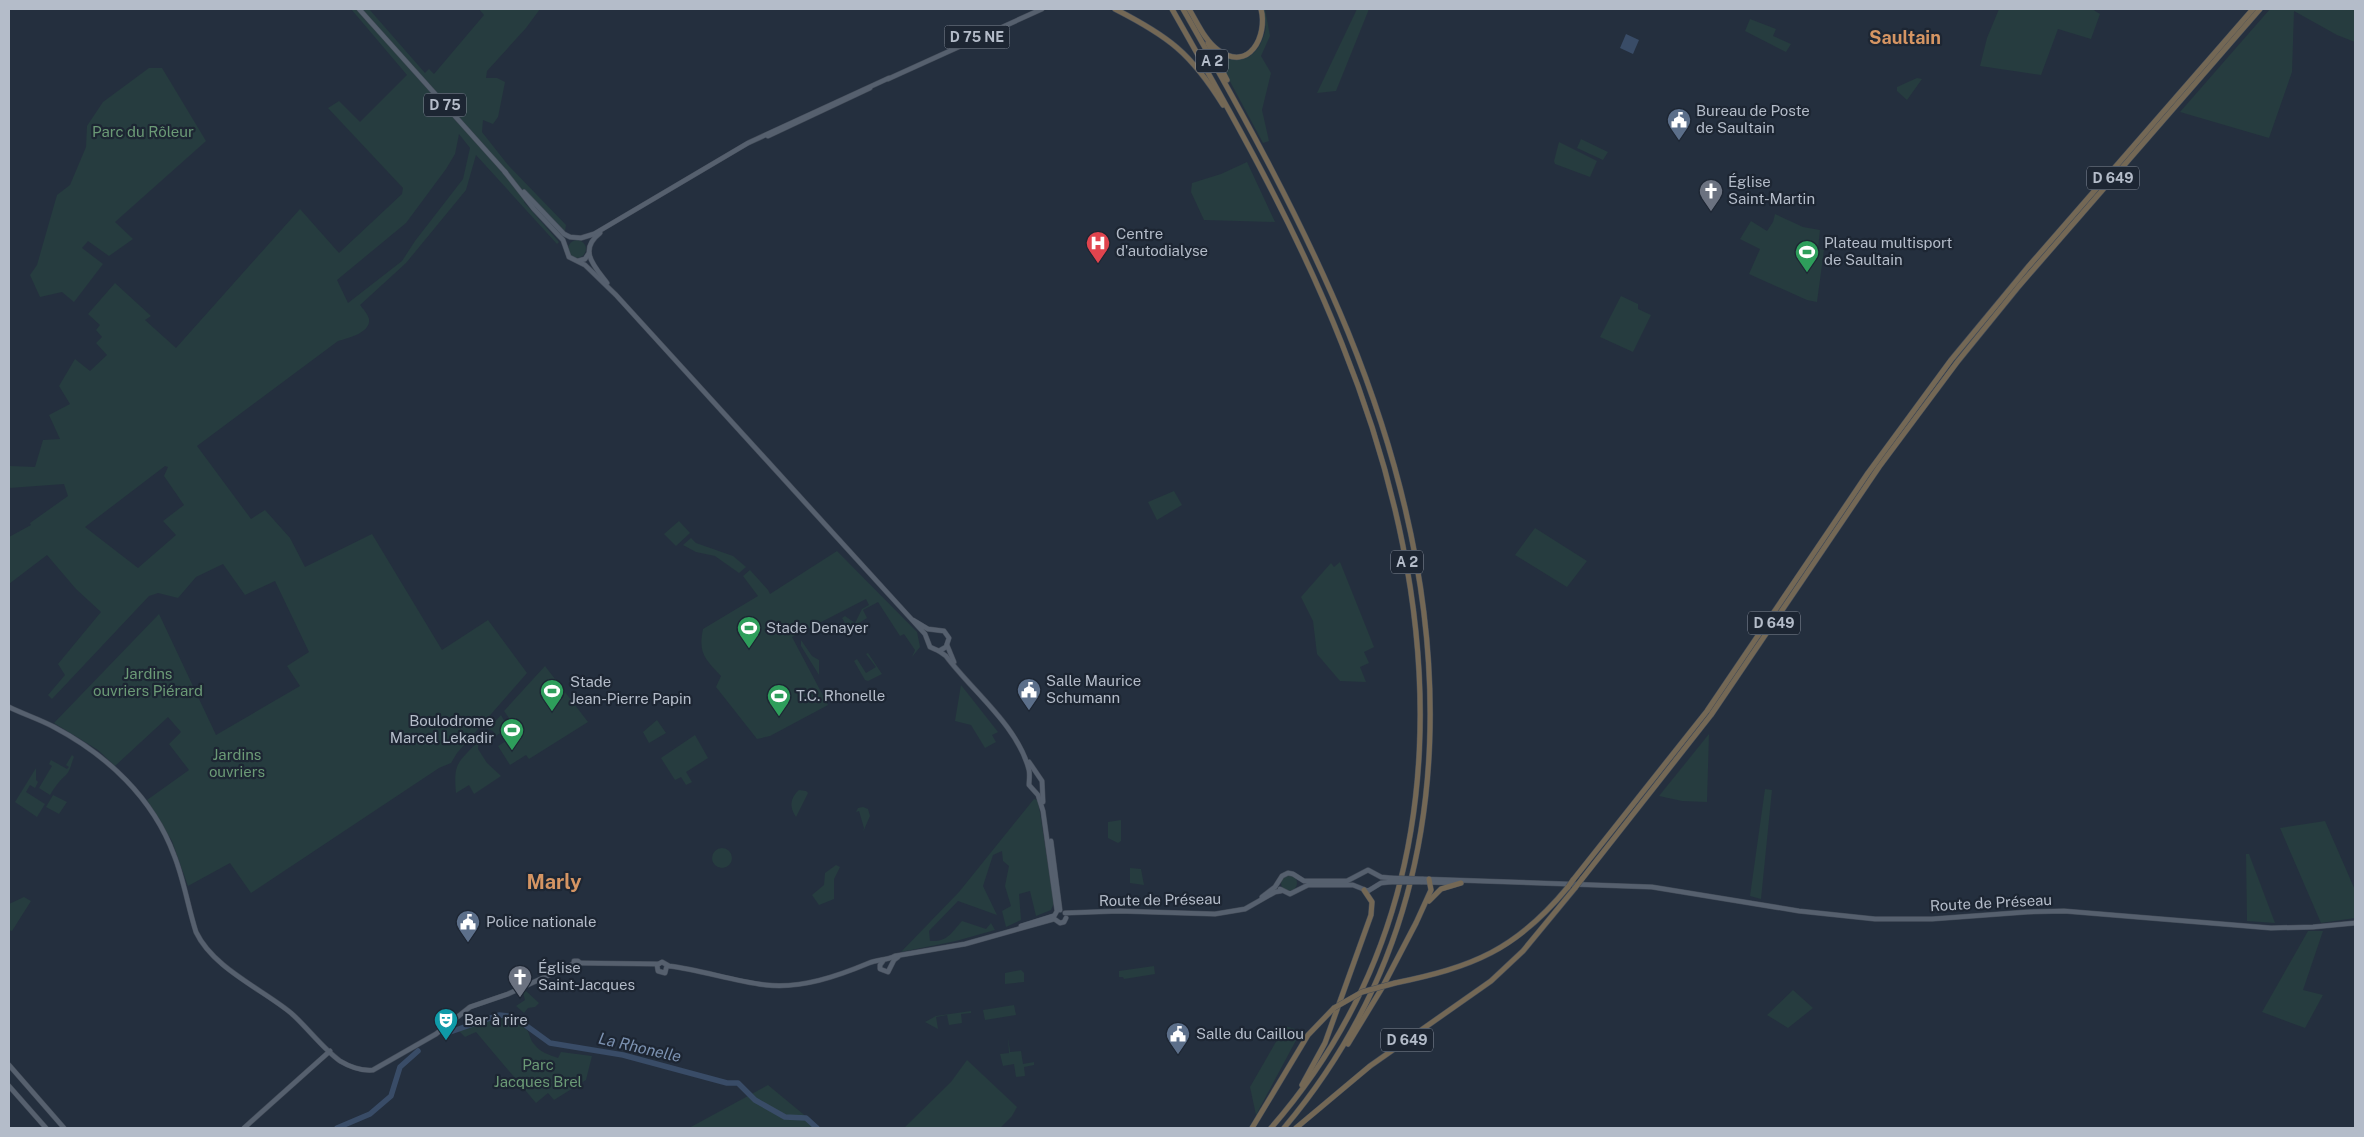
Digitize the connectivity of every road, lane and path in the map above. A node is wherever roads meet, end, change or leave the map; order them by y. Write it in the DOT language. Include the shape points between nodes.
graph roads {
  1 [pos="359,9"];
  2 [pos="363,9"];
  3 [pos="1042,9"];
  4 [pos="1116,9"];
  5 [pos="1172,9"];
  6 [pos="1183,9"];
  7 [pos="1189,9"];
  8 [pos="1260,9"];
  9 [pos="2253,9"];
  10 [pos="2260,9"];
  11 [pos="1198,24"];
  12 [pos="386,38"];
  13 [pos="1242,114"];
  14 [pos="1249,147"];
  15 [pos="505,172"];
  16 [pos="615,222"];
  17 [pos="575,238"];
  18 [pos="581,238"];
  19 [pos="589,246"];
  20 [pos="566,248"];
  21 [pos="589,253"];
  22 [pos="578,261"];
  23 [pos="616,295"];
  24 [pos="1965,347"];
  25 [pos="913,620"];
  26 [pos="934,630"];
  27 [pos="927,638"];
  28 [pos="948,645"];
  29 [pos="939,651"];
  30 [pos="9,707"];
  31 [pos="1038,777"];
  32 [pos="1030,779"];
  33 [pos="1042,786"];
  34 [pos="1034,790"];
  35 [pos="1377,875"];
  36 [pos="1358,876"];
  37 [pos="1298,879"];
  38 [pos="1390,880"];
  39 [pos="1427,881"];
  40 [pos="1473,881"];
  41 [pos="1278,882"];
  42 [pos="1461,883"];
  43 [pos="1377,885"];
  44 [pos="1362,888"];
  45 [pos="1298,889"];
  46 [pos="1281,891"];
  47 [pos="1058,910"];
  48 [pos="1233,910"];
  49 [pos="1066,915"];
  50 [pos="1053,917"];
  51 [pos="1416,923"];
  52 [pos="2355,923"];
  53 [pos="900,956"];
  54 [pos="885,961"];
  55 [pos="868,964"];
  56 [pos="892,965"];
  57 [pos="658,966"];
  58 [pos="880,967"];
  59 [pos="667,968"];
  60 [pos="330,1051"];
  61 [pos="9,1065"];
  62 [pos="1322,1079"];
  63 [pos="9,1086"];
  64 [pos="1276,1123"];
  65 [pos="46,1128"];
  66 [pos="64,1128"];
  67 [pos="244,1128"];
  68 [pos="1252,1128"];
  69 [pos="1271,1128"];
  70 [pos="1284,1128"];
  71 [pos="1296,1128"];
  1 -- 12 [label="main road, D 75"];
  2 -- 12 [label="main road, D 75"];
  3 -- 16 [label="main road, D 75 NE" via="735,151"];
  4 -- 14 [label="highway" via="1164,36 1184,52 1209,84"];
  5 -- 14 [label="highway, A 2"];
  6 -- 13 [label="highway, A 2"];
  7 -- 11 [label="highway"];
  8 -- 11 [label="highway" via="1262,36 1253,49 1242,56 1219,51"];
  9 -- 24 [label="highway, D 649" via="2028,266"];
  10 -- 24 [label="highway, D 649"];
  11 -- 13 [label="highway"];
  12 -- 15 [label="main road, D 75"];
  13 -- 62 [label="highway, A 2" via="1327,283 1377,411 1411,533 1422,591 1429,658 1431,728 1428,781 1408,894 1375,986 1352,1032"];
  14 -- 64 [label="highway, A 2" via="1332,319 1378,445 1410,576 1421,693 1421,752 1415,812 1403,876 1389,925 1367,980 1340,1032 1305,1087"];
  15 -- 17 [label="main road, D 75" via="560,230"];
  15 -- 20 [label="main road, D 75" via="562,239"];
  16 -- 18 [label="main road, D 75 NE"];
  16 -- 19 [label="main road, D 75 NE"];
  17 -- 18 [label="main road"];
  17 -- 20 [label="main road"];
  18 -- 19 [label="main road"];
  19 -- 21 [label="main road"];
  20 -- 22 [label="main road" via="569,258"];
  21 -- 22 [label="main road"];
  21 -- 23 [label="main road"];
  22 -- 23 [label="main road"];
  23 -- 25 [label="main road"];
  24 -- 68 [label="highway, D 649, bridge" via="1951,360 1868,473 1711,706 1555,903 1523,933 1490,955 1447,972 1362,992 1334,1008 1308,1035"];
  24 -- 71 [label="highway, D 649, bridge" via="1871,478 1711,715 1519,955 1480,991 1375,1062"];
  25 -- 26 [label="main road"];
  25 -- 27 [label="main road"];
  26 -- 27 [label="main road"];
  26 -- 28 [label="main road" via="946,633"];
  27 -- 29 [label="main road" via="930,647"];
  28 -- 29 [label="main road"];
  28 -- 31 [label="main road" via="953,662 999,714"];
  29 -- 32 [label="main road" via="1005,726 1024,758"];
  30 -- 60 [label="main road" via="56,728 93,751 136,790 174,853 202,943 243,981 290,1012"];
  31 -- 32 [label="main road"];
  31 -- 33 [label="main road"];
  32 -- 34 [label="main road" via="1029,785"];
  33 -- 34 [label="main road"];
  33 -- 47 [label="main road"];
  34 -- 47 [label="main road" via="1046,827"];
  35 -- 36 [label="main road" via="1373,870 1367,870"];
  35 -- 38 [label="main road"];
  35 -- 43 [label="main road"];
  36 -- 37 [label="main road" via="1347,881 1306,882"];
  36 -- 44 [label="main road"];
  37 -- 41 [label="main road" via="1287,873"];
  37 -- 45 [label="main road"];
  38 -- 39 [label="main road, bridge"];
  38 -- 43 [label="main road"];
  39 -- 40 [label="main road"];
  39 -- 42 [label="main road"];
  39 -- 51 [label="highway" via="1431,892"];
  40 -- 42 [label="main road"];
  40 -- 52 [label="main road, Route de Préseau" via="1630,885 1686,891 1799,912 1875,919 2064,911 2271,928"];
  41 -- 46 [label="main road"];
  41 -- 48 [label="main road, Route de Préseau" via="1259,899"];
  42 -- 51 [label="highway" via="1445,887 1435,894"];
  43 -- 44 [label="main road" via="1372,890"];
  44 -- 45 [label="main road" via="1308,885"];
  44 -- 64 [label="highway" via="1372,900 1372,911 1331,1029 1315,1065"];
  45 -- 46 [label="main road" via="1289,894"];
  46 -- 48 [label="main road, Route de Préseau" via="1251,907"];
  47 -- 49 [label="main road"];
  47 -- 50 [label="main road"];
  48 -- 49 [label="main road, Route de Préseau" via="1198,914 1119,912"];
  49 -- 50 [label="main road, Route de Préseau" via="1061,923"];
  50 -- 53 [label="main road" via="965,944"];
  51 -- 62 [label="highway" via="1366,1017"];
  53 -- 54 [label="main road"];
  53 -- 56 [label="main road"];
  54 -- 55 [label="main road"];
  54 -- 56 [label="main road"];
  54 -- 58 [label="main road"];
  55 -- 58 [label="main road"];
  55 -- 59 [label="main road" via="828,978 775,986"];
  56 -- 58 [label="main road" via="886,973"];
  57 -- 59 [label="main road" via="663,962"];
  57 -- 59 [label="main road" via="661,973"];
  57 -- 60 [label="main road" via="574,964 471,1007 436,1034 373,1070 350,1066"];
  60 -- 67 [label="main road"];
  61 -- 66 [label="main road"];
  62 -- 70 [label="highway, A 2"];
  63 -- 65 [label="main road"];
  64 -- 69 [label="highway, A 2"];
}
